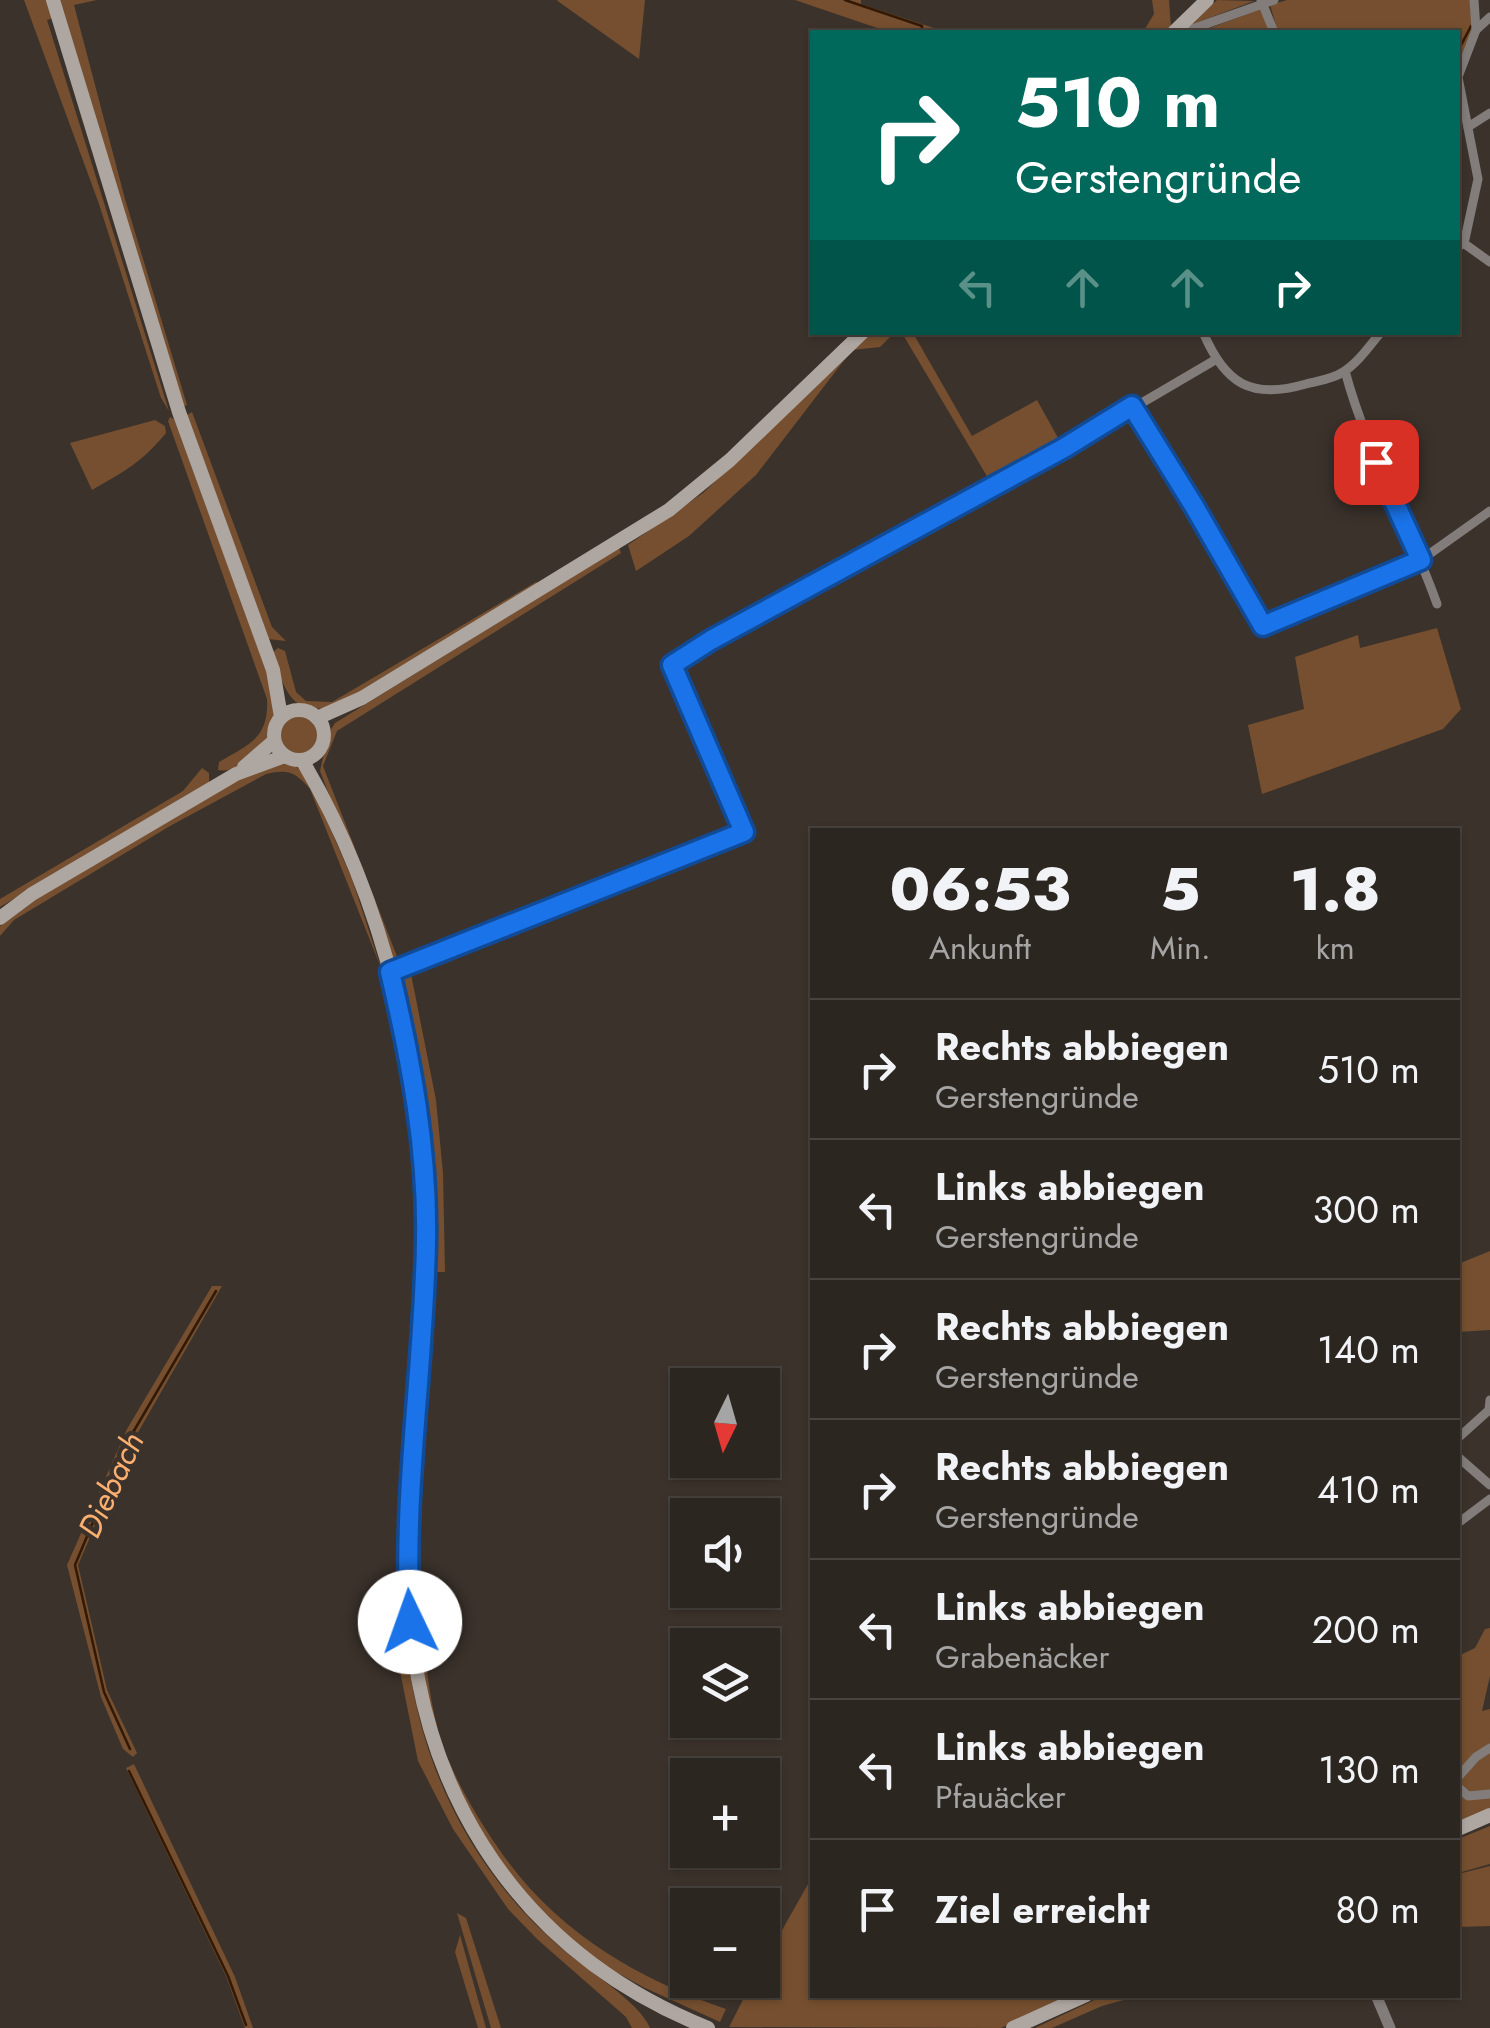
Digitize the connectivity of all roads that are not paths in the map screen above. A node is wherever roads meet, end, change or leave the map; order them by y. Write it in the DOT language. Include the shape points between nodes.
graph roads {
  1 [pos="53,0"];
  2 [pos="1207,0"];
  3 [pos="1474,0"];
  4 [pos="1266,1"];
  5 [pos="1490,16"];
  6 [pos="1176,30"];
  7 [pos="1273,30"];
  8 [pos="1476,30"];
  9 [pos="1460,65"];
  10 [pos="1460,87"];
  11 [pos="1490,113"];
  12 [pos="1468,127"];
  13 [pos="1460,245"];
  14 [pos="1490,262"];
  15 [pos="860,335"];
  16 [pos="1203,335"];
  17 [pos="1378,335"];
  18 [pos="1215,360"];
  19 [pos="1345,372"];
  20 [pos="1132,406"];
  21 [pos="1490,511"];
  22 [pos="1421,560"];
  23 [pos="1436,604"];
  24 [pos="272,670"];
  25 [pos="298,710"];
  26 [pos="281,717"];
  27 [pos="321,725"];
  28 [pos="274,742"];
  29 [pos="285,756"];
  30 [pos="309,757"];
  31 [pos="236,774"];
  32 [pos="0,918"];
  33 [pos="390,972"];
  34 [pos="1490,1400"];
  35 [pos="1460,1436"];
  36 [pos="1460,1459"];
  37 [pos="1490,1485"];
  38 [pos="1490,1499"];
  39 [pos="1460,1522"];
  40 [pos="1490,1748"];
  41 [pos="1460,1775"];
  42 [pos="1460,1789"];
  43 [pos="1490,1794"];
  44 [pos="1490,1816"];
  45 [pos="1460,1828"];
  46 [pos="1079,1998"];
  47 [pos="1377,1998"];
  48 [pos="675,2022"];
  49 [pos="708,2028"];
  50 [pos="1013,2028"];
  51 [pos="1390,2028"];
  1 -- 24 [label="main road" via="179,412"];
  2 -- 6 [label="main road"];
  3 -- 8 [label="street"];
  4 -- 6 [label="street"];
  4 -- 7 [label="street"];
  5 -- 8 [label="street"];
  8 -- 9 [label="street"];
  10 -- 12 [label="street"];
  11 -- 12 [label="street"];
  12 -- 13 [label="street" via="1478,179"];
  13 -- 14 [label="street"];
  15 -- 27 [label="main road" via="669,510"];
  16 -- 18 [label="street"];
  17 -- 19 [label="street"];
  18 -- 19 [label="street" via="1262,392"];
  18 -- 20 [label="street"];
  19 -- 22 [label="street" via="1361,428"];
  20 -- 22 [label="street" via="1262,627"];
  20 -- 33 [label="street" via="672,665 744,832"];
  21 -- 22 [label="street"];
  22 -- 23 [label="street"];
  24 -- 25 [label="main road"];
  24 -- 26 [label="main road"];
  25 -- 26 [label="main road"];
  25 -- 27 [label="main road"];
  26 -- 28 [label="main road"];
  27 -- 30 [label="main road" via="321,748"];
  28 -- 29 [label="main road"];
  28 -- 31 [label="main road"];
  29 -- 30 [label="main road"];
  29 -- 31 [label="main road"];
  30 -- 33 [label="main road"];
  31 -- 32 [label="main road"];
  33 -- 48 [label="main road" via="423,1160 426,1238 408,1566 414,1654 428,1725 468,1822 502,1876 596,1968"];
  34 -- 35 [label="street" via="1489,1410"];
  36 -- 37 [label="street"];
  38 -- 39 [label="street"];
  40 -- 41 [label="street"];
  42 -- 43 [label="street" via="1468,1796"];
  44 -- 45 [label="main road"];
  46 -- 50 [label="main road"];
  47 -- 51 [label="street"];
  48 -- 49 [label="main road"];
}
